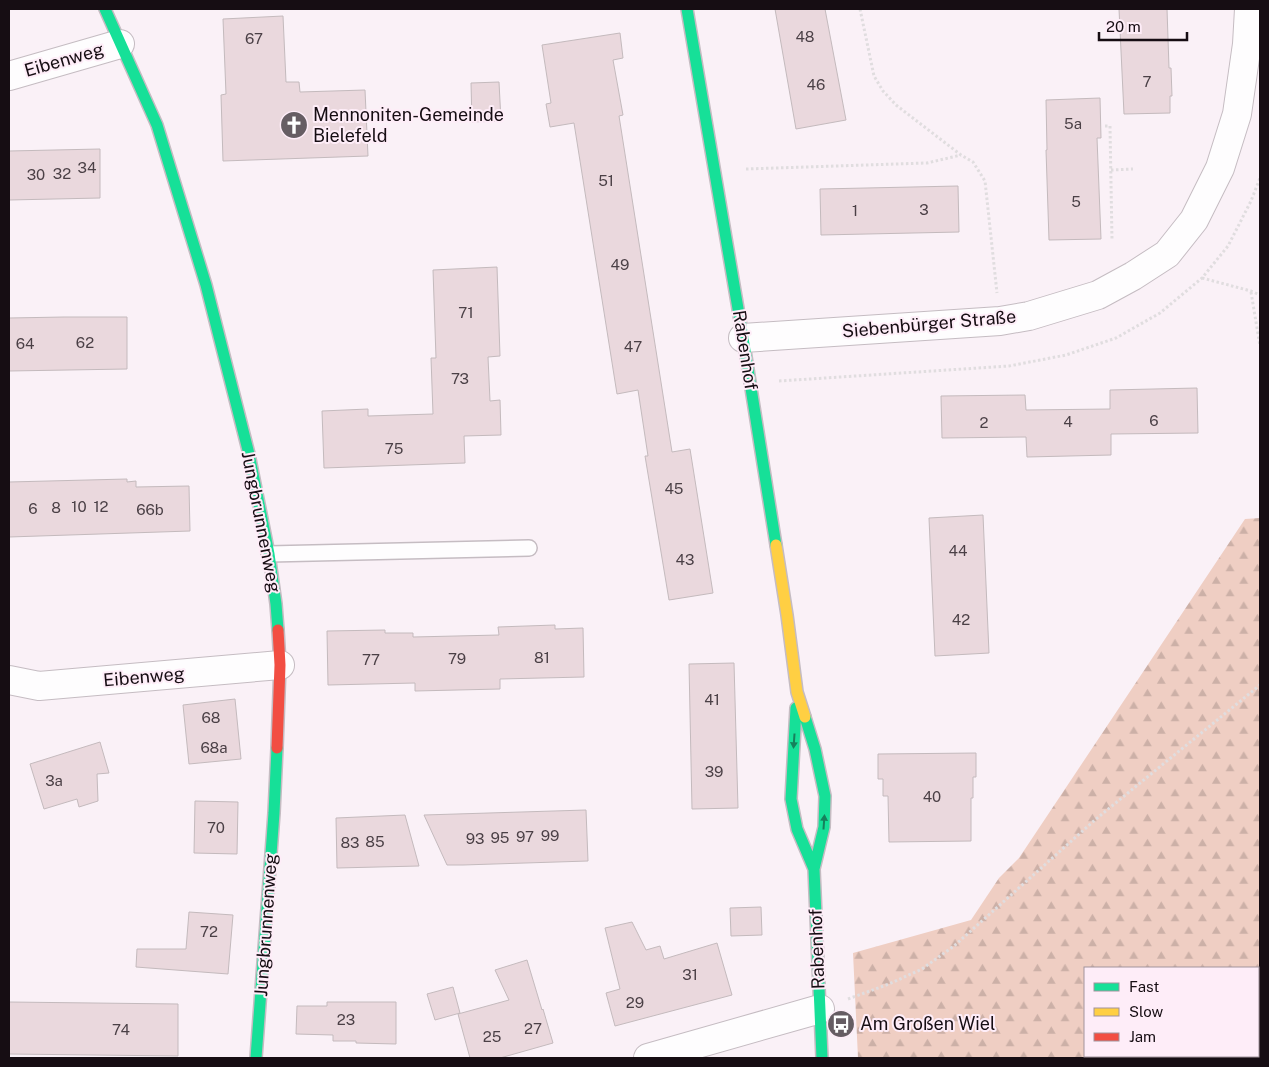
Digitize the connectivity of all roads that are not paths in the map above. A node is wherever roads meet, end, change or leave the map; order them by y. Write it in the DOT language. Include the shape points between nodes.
graph roads {
  1 [pos="105,9"];
  2 [pos="687,9"];
  3 [pos="1249,9"];
  4 [pos="120,44"];
  5 [pos="9,76"];
  6 [pos="743,338"];
  7 [pos="529,548"];
  8 [pos="269,554"];
  9 [pos="280,665"];
  10 [pos="9,680"];
  11 [pos="797,692"];
  12 [pos="814,870"];
  13 [pos="820,1009"];
  14 [pos="256,1058"];
  15 [pos="648,1058"];
  16 [pos="822,1058"];
  1 -- 4 [label="street, Jungbrunnenweg"];
  2 -- 6 [label="street, Rabenhof"];
  3 -- 6 [label="street, Siebenbürger Straße" via="1237,114 1220,168 1194,220 1167,254 1098,295 1029,316 1000,321"];
  4 -- 5 [label="street, Eibenweg"];
  4 -- 8 [label="street, Jungbrunnenweg" via="157,125 206,285 249,454"];
  6 -- 11 [label="street, Rabenhof"];
  7 -- 8 [label="lane"];
  8 -- 9 [label="street, Jungbrunnenweg"];
  9 -- 10 [label="street, Eibenweg" via="39,686"];
  9 -- 14 [label="street, Jungbrunnenweg" via="274,813"];
  11 -- 12 [label="street, Rabenhof, one-way" via="791,799 797,829"];
  12 -- 11 [label="street, Rabenhof, one-way" via="824,827 825,796 815,749"];
  12 -- 13 [label="street, Rabenhof"];
  13 -- 15 [label="street"];
  13 -- 16 [label="street, Rabenhof"];
}
